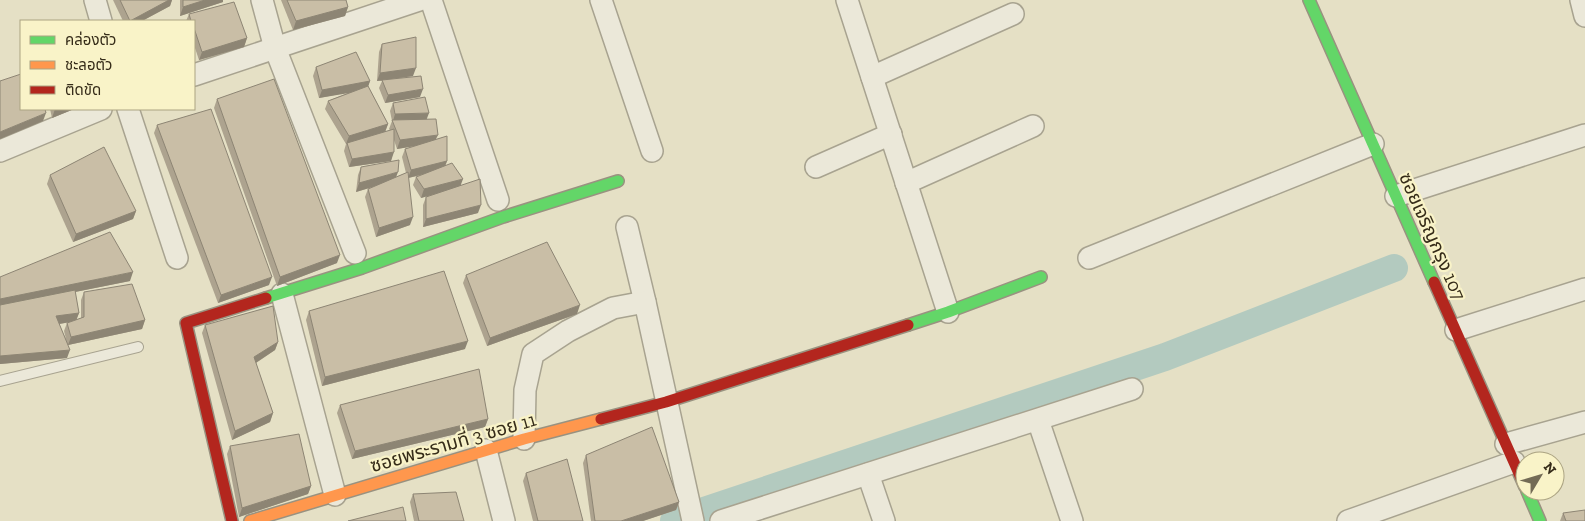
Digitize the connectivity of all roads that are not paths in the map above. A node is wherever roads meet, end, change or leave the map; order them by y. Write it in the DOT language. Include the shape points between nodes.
graph roads {
  1 [pos="95,0"];
  2 [pos="262,0"];
  3 [pos="420,0"];
  4 [pos="430,0"];
  5 [pos="601,0"];
  6 [pos="847,0"];
  7 [pos="1309,0"];
  8 [pos="1581,0"];
  9 [pos="1013,14"];
  10 [pos="1585,16"];
  11 [pos="102,20"];
  12 [pos="275,48"];
  13 [pos="195,76"];
  14 [pos="872,77"];
  15 [pos="99,110"];
  16 [pos="128,110"];
  17 [pos="1033,126"];
  18 [pos="891,134"];
  19 [pos="1585,135"];
  20 [pos="1373,144"];
  21 [pos="652,151"];
  22 [pos="0,152"];
  23 [pos="816,167"];
  24 [pos="618,181"];
  25 [pos="906,183"];
  26 [pos="1396,196"];
  27 [pos="498,200"];
  28 [pos="627,227"];
  29 [pos="355,253"];
  30 [pos="177,258"];
  31 [pos="1089,258"];
  32 [pos="1041,277"];
  33 [pos="1585,288"];
  34 [pos="282,294"];
  35 [pos="645,302"];
  36 [pos="948,312"];
  37 [pos="1456,330"];
  38 [pos="138,347"];
  39 [pos="0,381"];
  40 [pos="1132,389"];
  41 [pos="666,402"];
  42 [pos="1038,420"];
  43 [pos="1585,422"];
  44 [pos="524,439"];
  45 [pos="486,450"];
  46 [pos="1510,453"];
  47 [pos="1515,464"];
  48 [pos="868,474"];
  49 [pos="335,495"];
  50 [pos="1531,501"];
  51 [pos="232,521"];
  52 [pos="250,521"];
  53 [pos="504,521"];
  54 [pos="693,521"];
  55 [pos="721,521"];
  56 [pos="884,521"];
  57 [pos="1072,521"];
  58 [pos="1348,521"];
  59 [pos="1540,521"];
  1 -- 11 [label="street"];
  2 -- 12 [label="street"];
  3 -- 12 [label="street"];
  4 -- 27 [label="street"];
  5 -- 21 [label="street"];
  6 -- 14 [label="street"];
  7 -- 20 [label="street, ซอยเจริญกรุง 107"];
  8 -- 10 [label="street"];
  9 -- 14 [label="street"];
  12 -- 13 [label="street"];
  12 -- 29 [label="street"];
  14 -- 18 [label="street"];
  15 -- 22 [label="street"];
  16 -- 30 [label="street"];
  17 -- 25 [label="street"];
  18 -- 23 [label="street"];
  18 -- 25 [label="street"];
  19 -- 26 [label="street"];
  20 -- 26 [label="street, ซอยเจริญกรุง 107"];
  20 -- 31 [label="street"];
  24 -- 34 [label="street" via="503,217"];
  25 -- 36 [label="street"];
  26 -- 37 [label="street, ซอยเจริญกรุง 107"];
  28 -- 35 [label="street"];
  32 -- 36 [label="street, ซอยพระรามที่ 3 ซอย 11"];
  33 -- 37 [label="street"];
  34 -- 49 [label="street"];
  34 -- 51 [label="street" via="186,323"];
  35 -- 41 [label="street"];
  35 -- 44 [label="street" via="613,308 568,330 533,354 525,390"];
  36 -- 41 [label="street, ซอยพระรามที่ 3 ซอย 11"];
  37 -- 46 [label="street, ซอยเจริญกรุง 107"];
  38 -- 39 [label="lane"];
  40 -- 42 [label="street"];
  41 -- 44 [label="street, ซอยพระรามที่ 3 ซอย 11"];
  41 -- 54 [label="street"];
  42 -- 48 [label="street"];
  42 -- 57 [label="street"];
  43 -- 46 [label="street"];
  44 -- 45 [label="street, ซอยพระรามที่ 3 ซอย 11"];
  45 -- 49 [label="street, ซอยพระรามที่ 3 ซอย 11"];
  45 -- 53 [label="street"];
  46 -- 47 [label="street, ซอยเจริญกรุง 107"];
  46 -- 58 [label="street"];
  48 -- 55 [label="street"];
  48 -- 56 [label="street"];
  49 -- 52 [label="street, ซอยพระรามที่ 3 ซอย 11"];
  50 -- 59 [label="street"];
}
